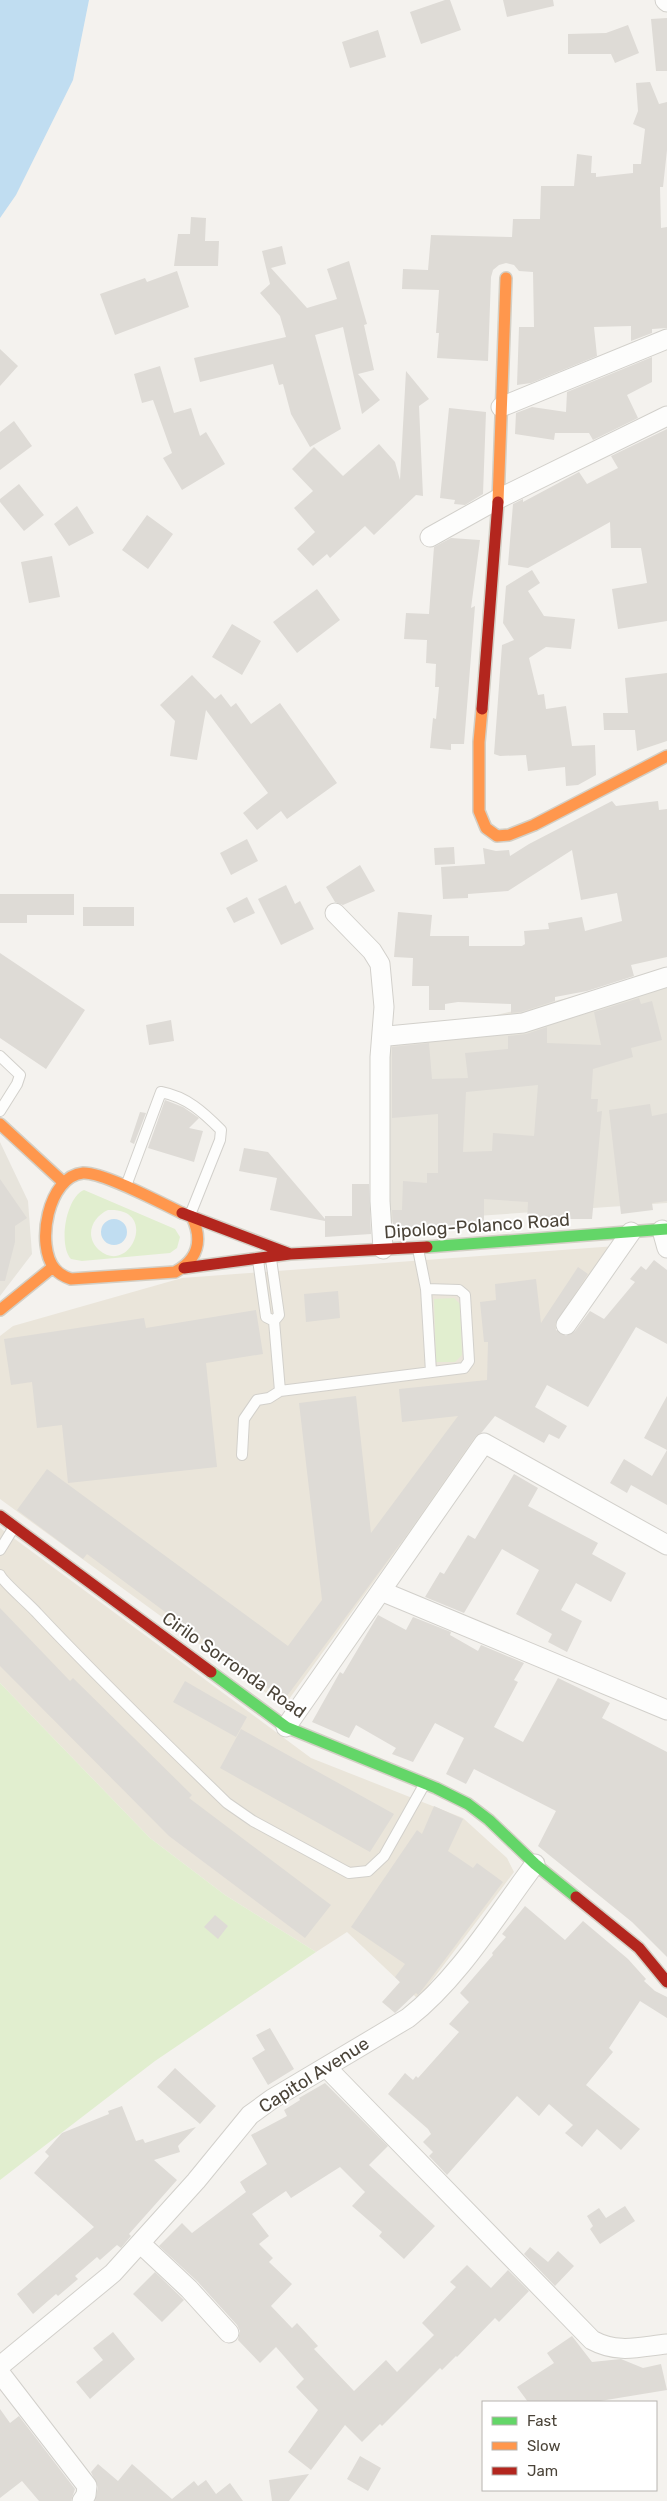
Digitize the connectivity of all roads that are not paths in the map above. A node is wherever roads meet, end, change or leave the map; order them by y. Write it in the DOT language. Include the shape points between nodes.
graph roads {
  1 [pos="506,278"];
  2 [pos="667,339"];
  3 [pos="501,407"];
  4 [pos="667,416"];
  5 [pos="498,498"];
  6 [pos="430,537"];
  7 [pos="667,756"];
  8 [pos="335,913"];
  9 [pos="667,977"];
  10 [pos="382,1038"];
  11 [pos="0,1056"];
  12 [pos="0,1111"];
  13 [pos="0,1124"];
  14 [pos="63,1182"];
  15 [pos="125,1186"];
  16 [pos="191,1217"];
  17 [pos="631,1232"];
  18 [pos="665,1236"];
  19 [pos="418,1248"];
  20 [pos="383,1250"];
  21 [pos="290,1254"];
  22 [pos="271,1257"];
  23 [pos="258,1259"];
  24 [pos="53,1267"];
  25 [pos="184,1268"];
  26 [pos="426,1289"];
  27 [pos="0,1310"];
  28 [pos="274,1321"];
  29 [pos="566,1326"];
  30 [pos="431,1372"];
  31 [pos="280,1391"];
  32 [pos="242,1455"];
  33 [pos="0,1516"];
  34 [pos="14,1526"];
  35 [pos="667,1545"];
  36 [pos="0,1550"];
  37 [pos="0,1574"];
  38 [pos="381,1591"];
  39 [pos="667,1710"];
  40 [pos="286,1727"];
  41 [pos="424,1785"];
  42 [pos="535,1864"];
  43 [pos="665,1973"];
  44 [pos="326,2067"];
  45 [pos="142,2244"];
  46 [pos="230,2333"];
  47 [pos="667,2344"];
  48 [pos="0,2366"];
  49 [pos="0,2373"];
  50 [pos="82,2501"];
  1 -- 3 [label="main road"];
  2 -- 3 [label="street"];
  3 -- 5 [label="main road"];
  4 -- 5 [label="street"];
  5 -- 6 [label="street"];
  5 -- 7 [label="main road" via="479,742 479,811 486,830 503,836 539,823"];
  8 -- 10 [label="street" via="372,951 380,964 384,1007"];
  9 -- 10 [label="street" via="523,1023"];
  10 -- 20 [label="street" via="380,1201"];
  11 -- 12 [label="lane" via="20,1075"];
  13 -- 14 [label="main road"];
  14 -- 15 [label="main road" via="82,1171"];
  14 -- 24 [label="main road" via="54,1194 47,1225 45,1243"];
  15 -- 16 [label="main road"];
  15 -- 16 [label="lane" via="161,1092 176,1094 192,1103 221,1130"];
  16 -- 21 [label="main road"];
  16 -- 25 [label="main road" via="198,1226 197,1250"];
  17 -- 18 [label="main road, Dipolog-Polanco Road"];
  17 -- 19 [label="main road, Dipolog-Polanco Road"];
  17 -- 29 [label="street"];
  19 -- 20 [label="main road, Dipolog-Polanco Road"];
  19 -- 26 [label="lane"];
  20 -- 21 [label="main road, Dipolog-Polanco Road"];
  21 -- 22 [label="main road, Dipolog-Polanco Road"];
  22 -- 23 [label="main road, Dipolog-Polanco Road"];
  22 -- 28 [label="lane" via="279,1315"];
  23 -- 25 [label="main road, Dipolog-Polanco Road"];
  23 -- 28 [label="lane" via="266,1317"];
  24 -- 25 [label="main road, Dipolog-Polanco Road" via="71,1279 82,1280 175,1272"];
  24 -- 27 [label="main road"];
  26 -- 30 [label="lane"];
  26 -- 30 [label="lane" via="459,1290 465,1295 469,1362 461,1370"];
  28 -- 31 [label="lane"];
  30 -- 31 [label="lane"];
  31 -- 32 [label="lane" via="269,1398 257,1400 244,1419"];
  33 -- 34 [label="main road, Cirilo Sorronda Road"];
  34 -- 36 [label="lane"];
  34 -- 40 [label="main road, Cirilo Sorronda Road"];
  35 -- 38 [label="street" via="484,1443"];
  37 -- 41 [label="lane" via="67,1645 228,1803 253,1822 349,1873 368,1871 384,1856"];
  38 -- 39 [label="street"];
  38 -- 40 [label="street"];
  40 -- 41 [label="main road, Cirilo Sorronda Road"];
  41 -- 42 [label="main road, Cirilo Sorronda Road" via="482,1813"];
  42 -- 43 [label="main road, Cirilo Sorronda Road" via="640,1947"];
  42 -- 44 [label="street, Capitol Avenue" via="444,1985 424,2005"];
  44 -- 45 [label="street, Capitol Avenue" via="250,2115"];
  44 -- 47 [label="street" via="592,2340 618,2350"];
  45 -- 46 [label="street"];
  45 -- 48 [label="street, Capitol Avenue" via="81,2302"];
  49 -- 50 [label="street" via="87,2486"];
}
